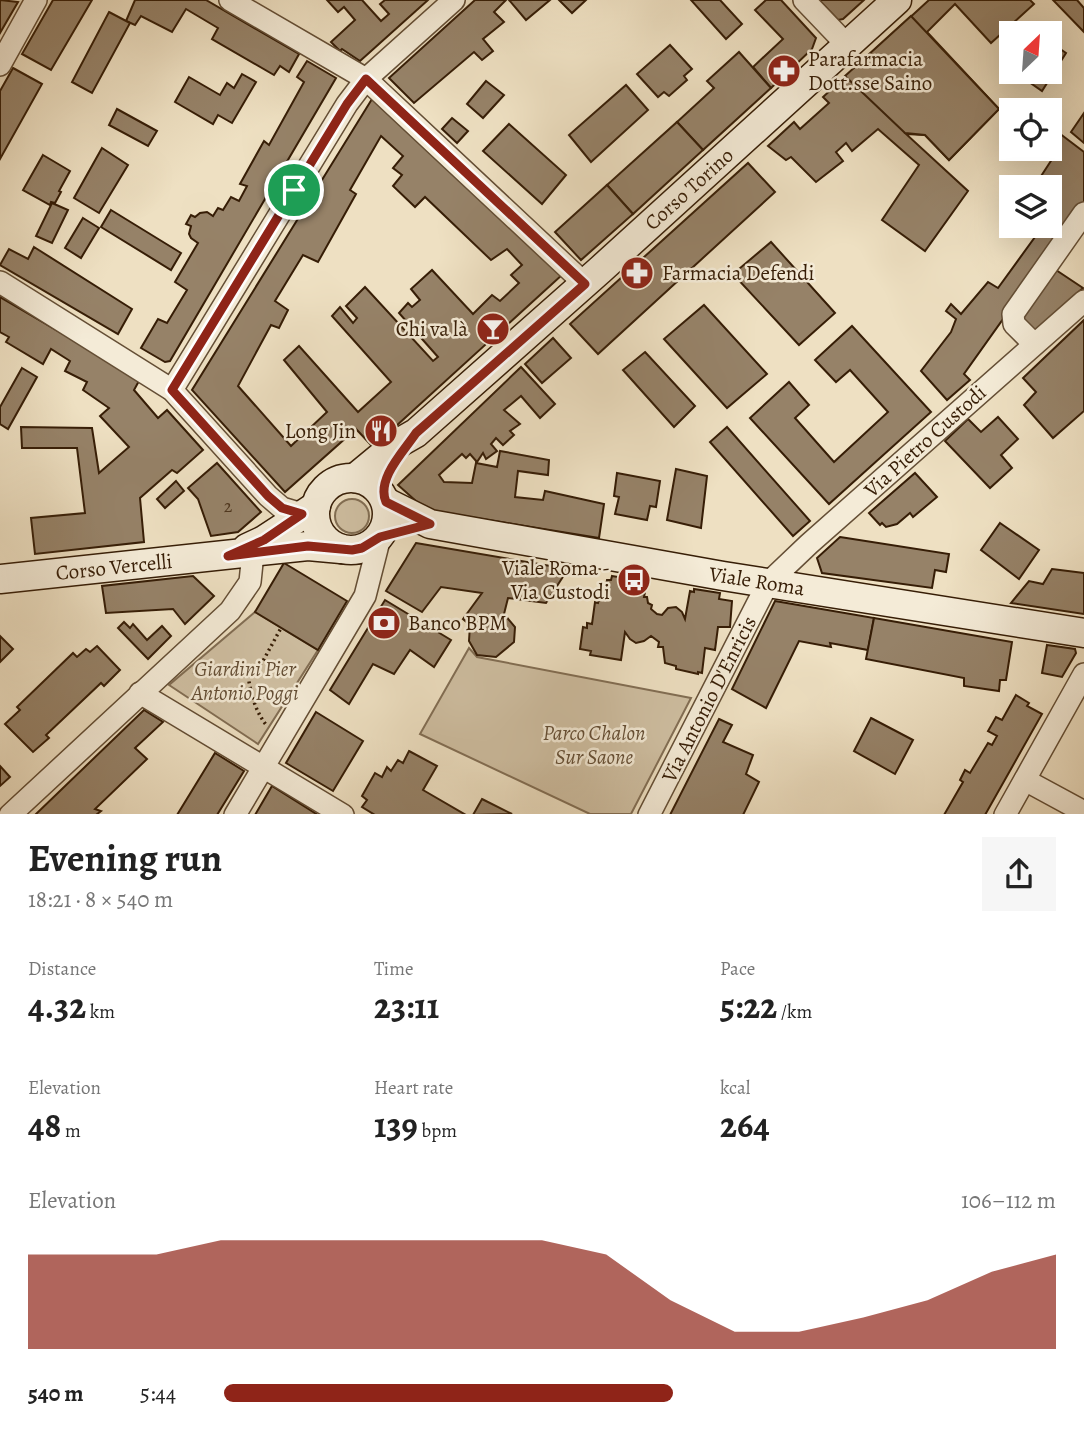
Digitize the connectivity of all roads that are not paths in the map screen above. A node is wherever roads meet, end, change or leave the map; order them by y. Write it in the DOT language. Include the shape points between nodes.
graph roads {
  1 [pos="36,0"];
  2 [pos="230,0"];
  3 [pos="454,0"];
  4 [pos="804,0"];
  5 [pos="897,0"];
  6 [pos="847,45"];
  7 [pos="0,65"];
  8 [pos="366,79"];
  9 [pos="1084,213"];
  10 [pos="0,282"];
  11 [pos="585,284"];
  12 [pos="1084,301"];
  13 [pos="1034,344"];
  14 [pos="172,390"];
  15 [pos="416,433"];
  16 [pos="355,478"];
  17 [pos="385,500"];
  18 [pos="309,510"];
  19 [pos="430,524"];
  20 [pos="380,537"];
  21 [pos="341,549"];
  22 [pos="240,554"];
  23 [pos="0,579"];
  24 [pos="768,583"];
  25 [pos="1084,633"];
  26 [pos="1084,674"];
  27 [pos="141,693"];
  28 [pos="264,767"];
  29 [pos="1024,780"];
  30 [pos="1084,812"];
  31 [pos="10,814"];
  32 [pos="235,814"];
  33 [pos="343,814"];
  34 [pos="649,814"];
  35 [pos="1005,814"];
  1 -- 7 [label="street"];
  2 -- 8 [label="street"];
  3 -- 8 [label="street"];
  4 -- 6 [label="street"];
  5 -- 6 [label="main road, Corso Torino"];
  6 -- 11 [label="main road, Corso Torino"];
  8 -- 11 [label="street"];
  8 -- 14 [label="street"];
  9 -- 13 [label="street" via="1013,314 1014,324"];
  10 -- 14 [label="street"];
  11 -- 15 [label="main road, Corso Torino"];
  12 -- 13 [label="street, Via Pietro Custodi"];
  13 -- 24 [label="street, Via Pietro Custodi"];
  14 -- 18 [label="street" via="268,496 282,508"];
  15 -- 16 [label="main road, Corso Torino"];
  15 -- 17 [label="main road, Corso Torino" via="388,474"];
  16 -- 17 [label="main road" via="369,482"];
  16 -- 18 [label="main road" via="330,485"];
  17 -- 19 [label="main road, Viale Roma"];
  17 -- 20 [label="main road" via="388,519"];
  18 -- 21 [label="main road" via="331,544"];
  18 -- 22 [label="main road, Corso Vercelli"];
  19 -- 20 [label="main road, Viale Roma"];
  19 -- 24 [label="main road, Viale Roma"];
  20 -- 21 [label="main road" via="362,548"];
  20 -- 28 [label="street" via="365,596"];
  21 -- 22 [label="main road, Corso Vercelli" via="308,546"];
  22 -- 23 [label="main road, Corso Vercelli"];
  22 -- 27 [label="street" via="250,582 230,611"];
  24 -- 25 [label="main road, Viale Roma"];
  24 -- 34 [label="street, Via Antonio D'Enricis"];
  26 -- 29 [label="street"];
  27 -- 28 [label="street"];
  27 -- 31 [label="street"];
  28 -- 32 [label="street"];
  28 -- 33 [label="street"];
  29 -- 30 [label="street"];
  29 -- 35 [label="street"];
}
